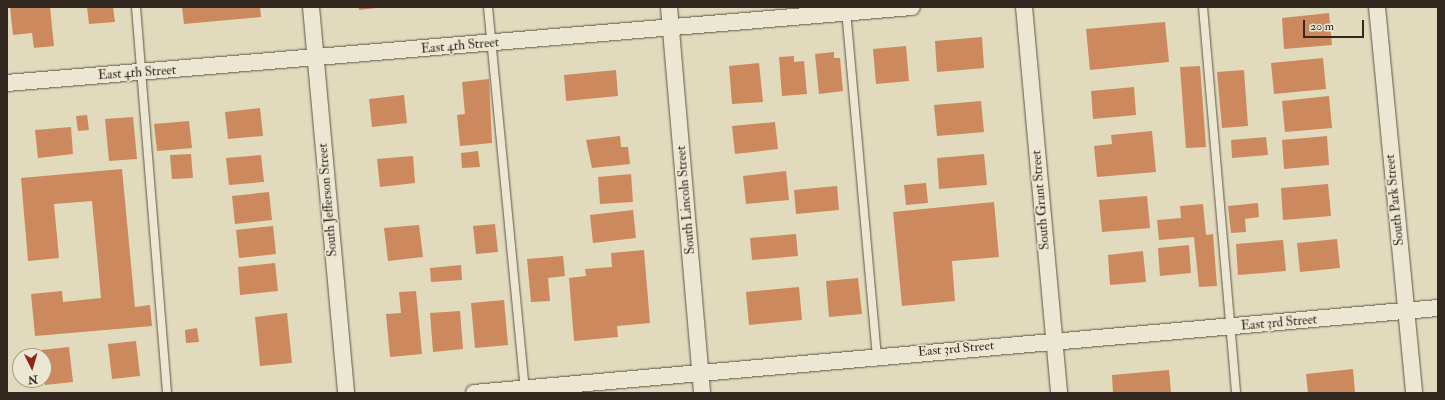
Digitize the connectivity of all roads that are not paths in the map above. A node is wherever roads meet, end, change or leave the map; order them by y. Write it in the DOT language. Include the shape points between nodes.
graph roads {
  1 [pos="136,7"];
  2 [pos="311,7"];
  3 [pos="488,7"];
  4 [pos="669,7"];
  5 [pos="912,7"];
  6 [pos="1024,7"];
  7 [pos="1203,7"];
  8 [pos="1377,7"];
  9 [pos="846,10"];
  10 [pos="671,27"];
  11 [pos="490,43"];
  12 [pos="315,59"];
  13 [pos="141,73"];
  14 [pos="7,82"];
  15 [pos="1438,308"];
  16 [pos="1406,311"];
  17 [pos="1231,327"];
  18 [pos="1054,340"];
  19 [pos="877,356"];
  20 [pos="700,373"];
  21 [pos="525,389"];
  22 [pos="168,393"];
  23 [pos="346,393"];
  24 [pos="474,393"];
  25 [pos="702,393"];
  26 [pos="1059,393"];
  27 [pos="1236,393"];
  28 [pos="1414,393"];
  1 -- 13 [label="lane"];
  2 -- 12 [label="street, South Jefferson Street"];
  3 -- 11 [label="lane"];
  4 -- 10 [label="street, South Lincoln Street"];
  5 -- 9 [label="street, East 4th Street"];
  6 -- 18 [label="street, South Grant Street"];
  7 -- 17 [label="lane"];
  8 -- 16 [label="street, South Park Street"];
  9 -- 10 [label="street, East 4th Street"];
  9 -- 19 [label="lane"];
  10 -- 11 [label="street, East 4th Street"];
  10 -- 20 [label="street, South Lincoln Street"];
  11 -- 12 [label="street, East 4th Street"];
  11 -- 21 [label="lane"];
  12 -- 13 [label="street, East 4th Street"];
  12 -- 23 [label="street, South Jefferson Street"];
  13 -- 14 [label="street, East 4th Street"];
  13 -- 22 [label="lane"];
  15 -- 16 [label="street, East 3rd Street"];
  16 -- 17 [label="street, East 3rd Street"];
  16 -- 28 [label="street, South Park Street"];
  17 -- 18 [label="street, East 3rd Street"];
  17 -- 27 [label="lane"];
  18 -- 19 [label="street, East 3rd Street"];
  18 -- 26 [label="street, South Grant Street"];
  19 -- 20 [label="street, East 3rd Street"];
  20 -- 21 [label="street, East 3rd Street"];
  20 -- 25 [label="street, South Lincoln Street"];
  21 -- 24 [label="street, East 3rd Street"];
}
